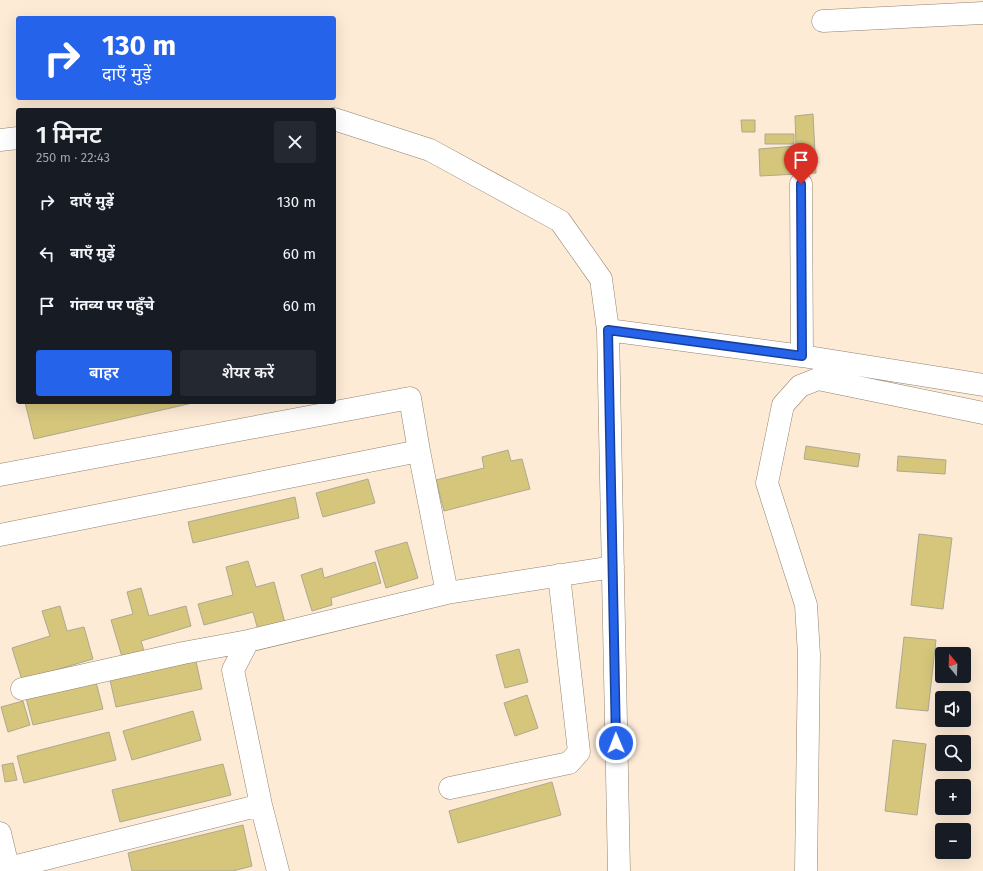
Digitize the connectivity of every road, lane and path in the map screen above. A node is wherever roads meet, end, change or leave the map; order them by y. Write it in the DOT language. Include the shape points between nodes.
graph roads {
  1 [pos="983,13"];
  2 [pos="823,21"];
  3 [pos="336,120"];
  4 [pos="16,138"];
  5 [pos="0,140"];
  6 [pos="801,184"];
  7 [pos="608,330"];
  8 [pos="802,356"];
  9 [pos="983,385"];
  10 [pos="983,413"];
  11 [pos="419,451"];
  12 [pos="0,475"];
  13 [pos="0,535"];
  14 [pos="613,567"];
  15 [pos="559,575"];
  16 [pos="447,593"];
  17 [pos="248,641"];
  18 [pos="22,689"];
  19 [pos="450,788"];
  20 [pos="261,805"];
  21 [pos="0,833"];
  22 [pos="9,869"];
  23 [pos="278,871"];
  24 [pos="618,871"];
  25 [pos="806,871"];
  1 -- 2 [label="street"];
  3 -- 7 [label="street" via="430,150 560,221 601,279"];
  4 -- 5 [label="street"];
  6 -- 8 [label="street"];
  7 -- 8 [label="street"];
  7 -- 14 [label="street"];
  8 -- 9 [label="street"];
  10 -- 25 [label="street" via="818,379 800,386 783,405 767,483 806,605 809,655"];
  11 -- 12 [label="street" via="410,398"];
  11 -- 13 [label="street"];
  11 -- 16 [label="street"];
  14 -- 15 [label="street"];
  14 -- 24 [label="street"];
  15 -- 16 [label="street"];
  15 -- 19 [label="street" via="579,752 569,763"];
  16 -- 17 [label="street"];
  17 -- 18 [label="street" via="183,652"];
  17 -- 20 [label="street" via="233,670"];
  20 -- 22 [label="street"];
  20 -- 23 [label="street"];
  21 -- 22 [label="street"];
}
